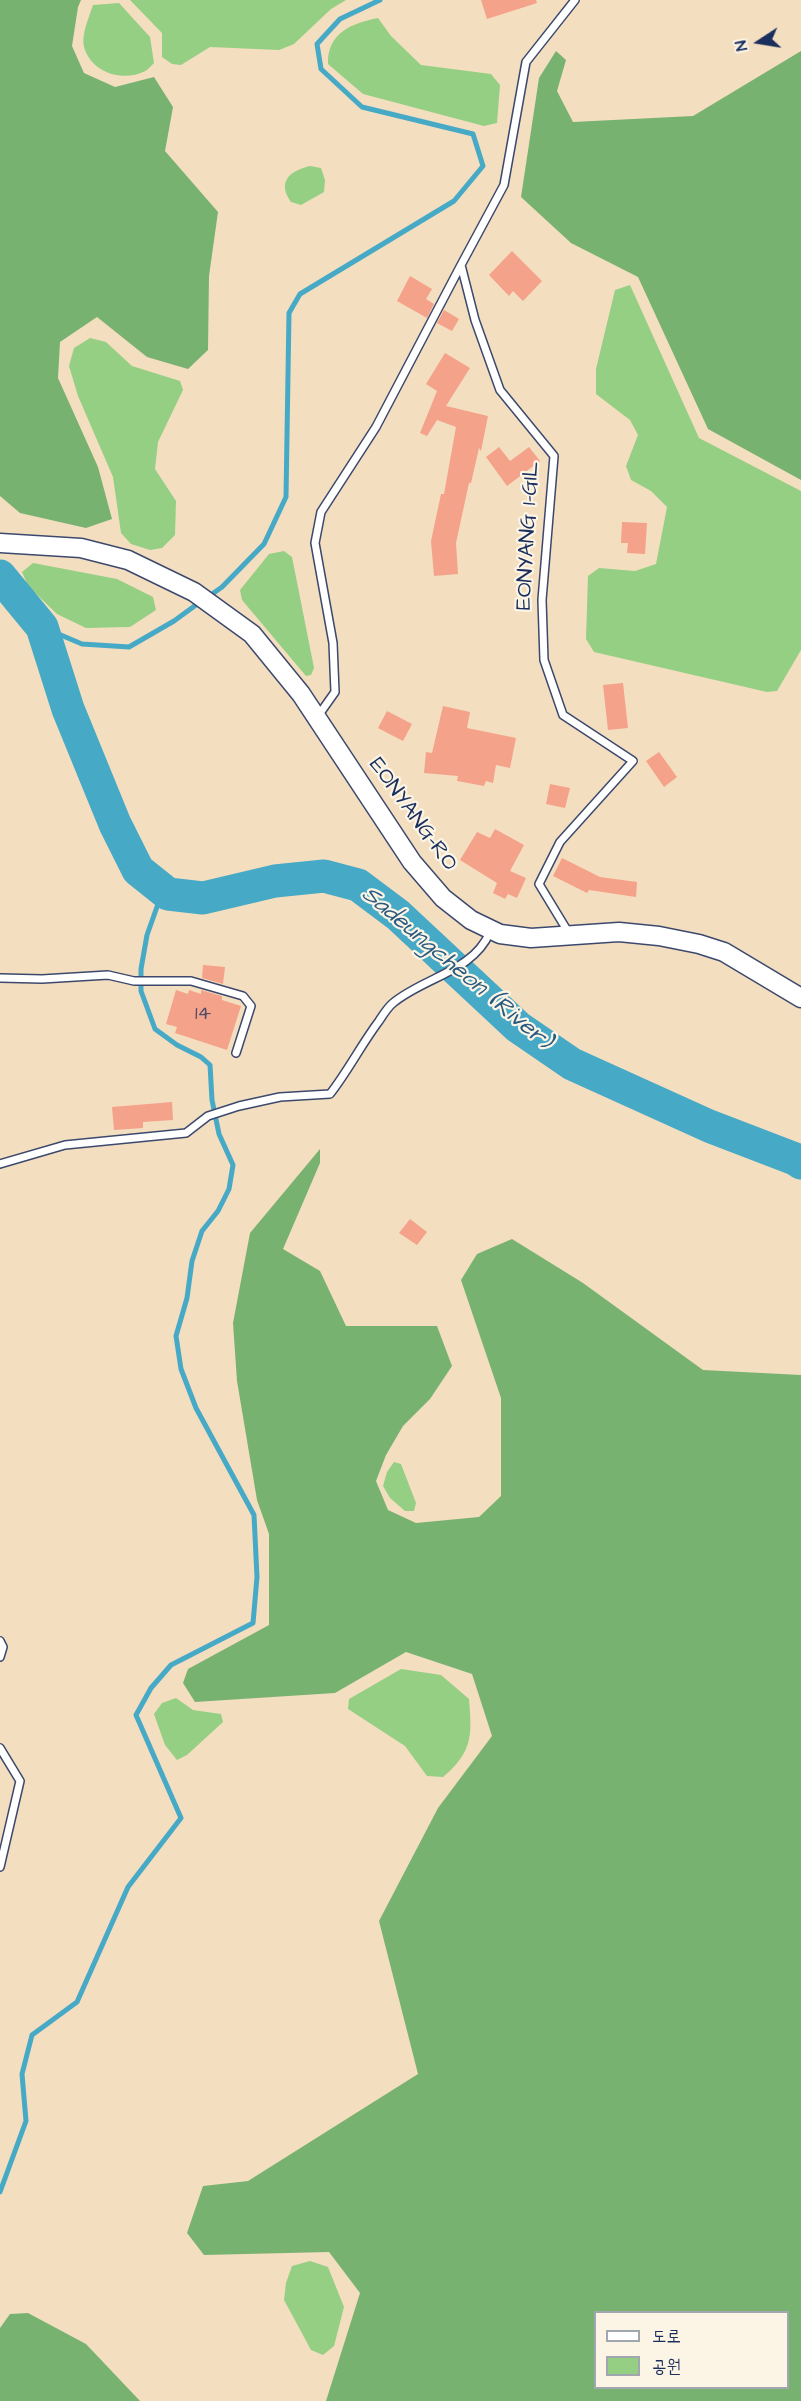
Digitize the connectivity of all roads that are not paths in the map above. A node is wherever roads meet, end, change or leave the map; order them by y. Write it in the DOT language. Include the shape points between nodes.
graph roads {
  1 [pos="575,0"];
  2 [pos="461,265"];
  3 [pos="0,543"];
  4 [pos="316,718"];
  5 [pos="491,929"];
  6 [pos="571,937"];
  7 [pos="0,978"];
  8 [pos="801,998"];
  9 [pos="236,1053"];
  10 [pos="0,1164"];
  11 [pos="0,1641"];
  12 [pos="0,1656"];
  13 [pos="0,1748"];
  14 [pos="0,1867"];
  1 -- 2 [label="lane" via="526,62 504,185"];
  2 -- 4 [label="lane" via="376,427 321,512 315,543 333,643 335,692"];
  2 -- 6 [label="lane, EONYANG 1-GIL" via="475,320 500,390 554,456 542,600 544,660 563,715 633,761 560,842 539,884"];
  3 -- 4 [label="street, EONYANG-RO" via="81,548 128,560 194,592 252,634"];
  4 -- 5 [label="street, EONYANG-RO" via="411,862 443,898 471,920"];
  5 -- 6 [label="street, EONYANG-RO" via="531,938"];
  5 -- 10 [label="lane" via="484,945 471,959 392,1004 330,1094 280,1097 220,1112 186,1133 64,1145"];
  6 -- 8 [label="street, EONYANG-RO" via="619,932 699,944 724,952"];
  7 -- 9 [label="lane" via="108,975 134,981 191,981 243,996 252,1006"];
  11 -- 12 [label="lane"];
  13 -- 14 [label="lane" via="20,1781"];
}
